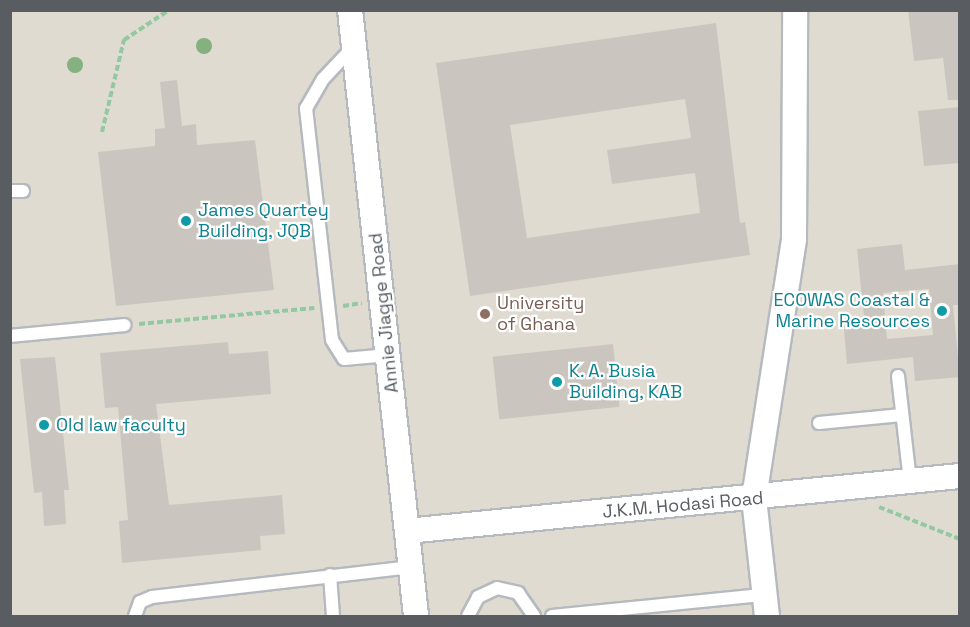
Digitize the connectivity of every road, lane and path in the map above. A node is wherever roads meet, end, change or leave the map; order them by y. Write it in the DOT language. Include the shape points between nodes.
graph roads {
  1 [pos="169,10"];
  2 [pos="350,10"];
  3 [pos="795,10"];
  4 [pos="354,46"];
  5 [pos="102,132"];
  6 [pos="384,301"];
  7 [pos="329,307"];
  8 [pos="124,325"];
  9 [pos="10,336"];
  10 [pos="389,355"];
  11 [pos="898,376"];
  12 [pos="902,415"];
  13 [pos="819,423"];
  14 [pos="960,476"];
  15 [pos="910,482"];
  16 [pos="754,498"];
  17 [pos="871,503"];
  18 [pos="407,531"];
  19 [pos="960,539"];
  20 [pos="411,567"];
  21 [pos="330,575"];
  22 [pos="765,606"];
  23 [pos="135,616"];
  24 [pos="333,616"];
  25 [pos="416,616"];
  26 [pos="468,616"];
  27 [pos="534,616"];
  28 [pos="552,616"];
  1 -- 5 [label="path" via="124,40"];
  2 -- 4 [label="street, Annie Jiagge Road"];
  3 -- 16 [label="street" via="794,239"];
  4 -- 6 [label="street, Annie Jiagge Road"];
  4 -- 7 [label="lane" via="322,79 306,108"];
  6 -- 7 [label="path"];
  6 -- 10 [label="street, Annie Jiagge Road"];
  7 -- 8 [label="path"];
  7 -- 10 [label="lane" via="332,340 344,359"];
  8 -- 9 [label="lane"];
  10 -- 18 [label="street, Annie Jiagge Road"];
  11 -- 12 [label="lane"];
  12 -- 13 [label="lane"];
  12 -- 15 [label="lane"];
  14 -- 15 [label="street, J.K.M. Hodasi Road"];
  15 -- 16 [label="street, J.K.M. Hodasi Road"];
  16 -- 18 [label="street, J.K.M. Hodasi Road"];
  16 -- 22 [label="street"];
  17 -- 19 [label="path"];
  18 -- 20 [label="street, Annie Jiagge Road"];
  20 -- 21 [label="lane"];
  20 -- 25 [label="street, Annie Jiagge Road"];
  21 -- 23 [label="lane" via="152,597 140,602"];
  21 -- 24 [label="lane"];
  22 -- 28 [label="lane"];
  26 -- 27 [label="lane" via="478,597 497,588 518,593"];
}
